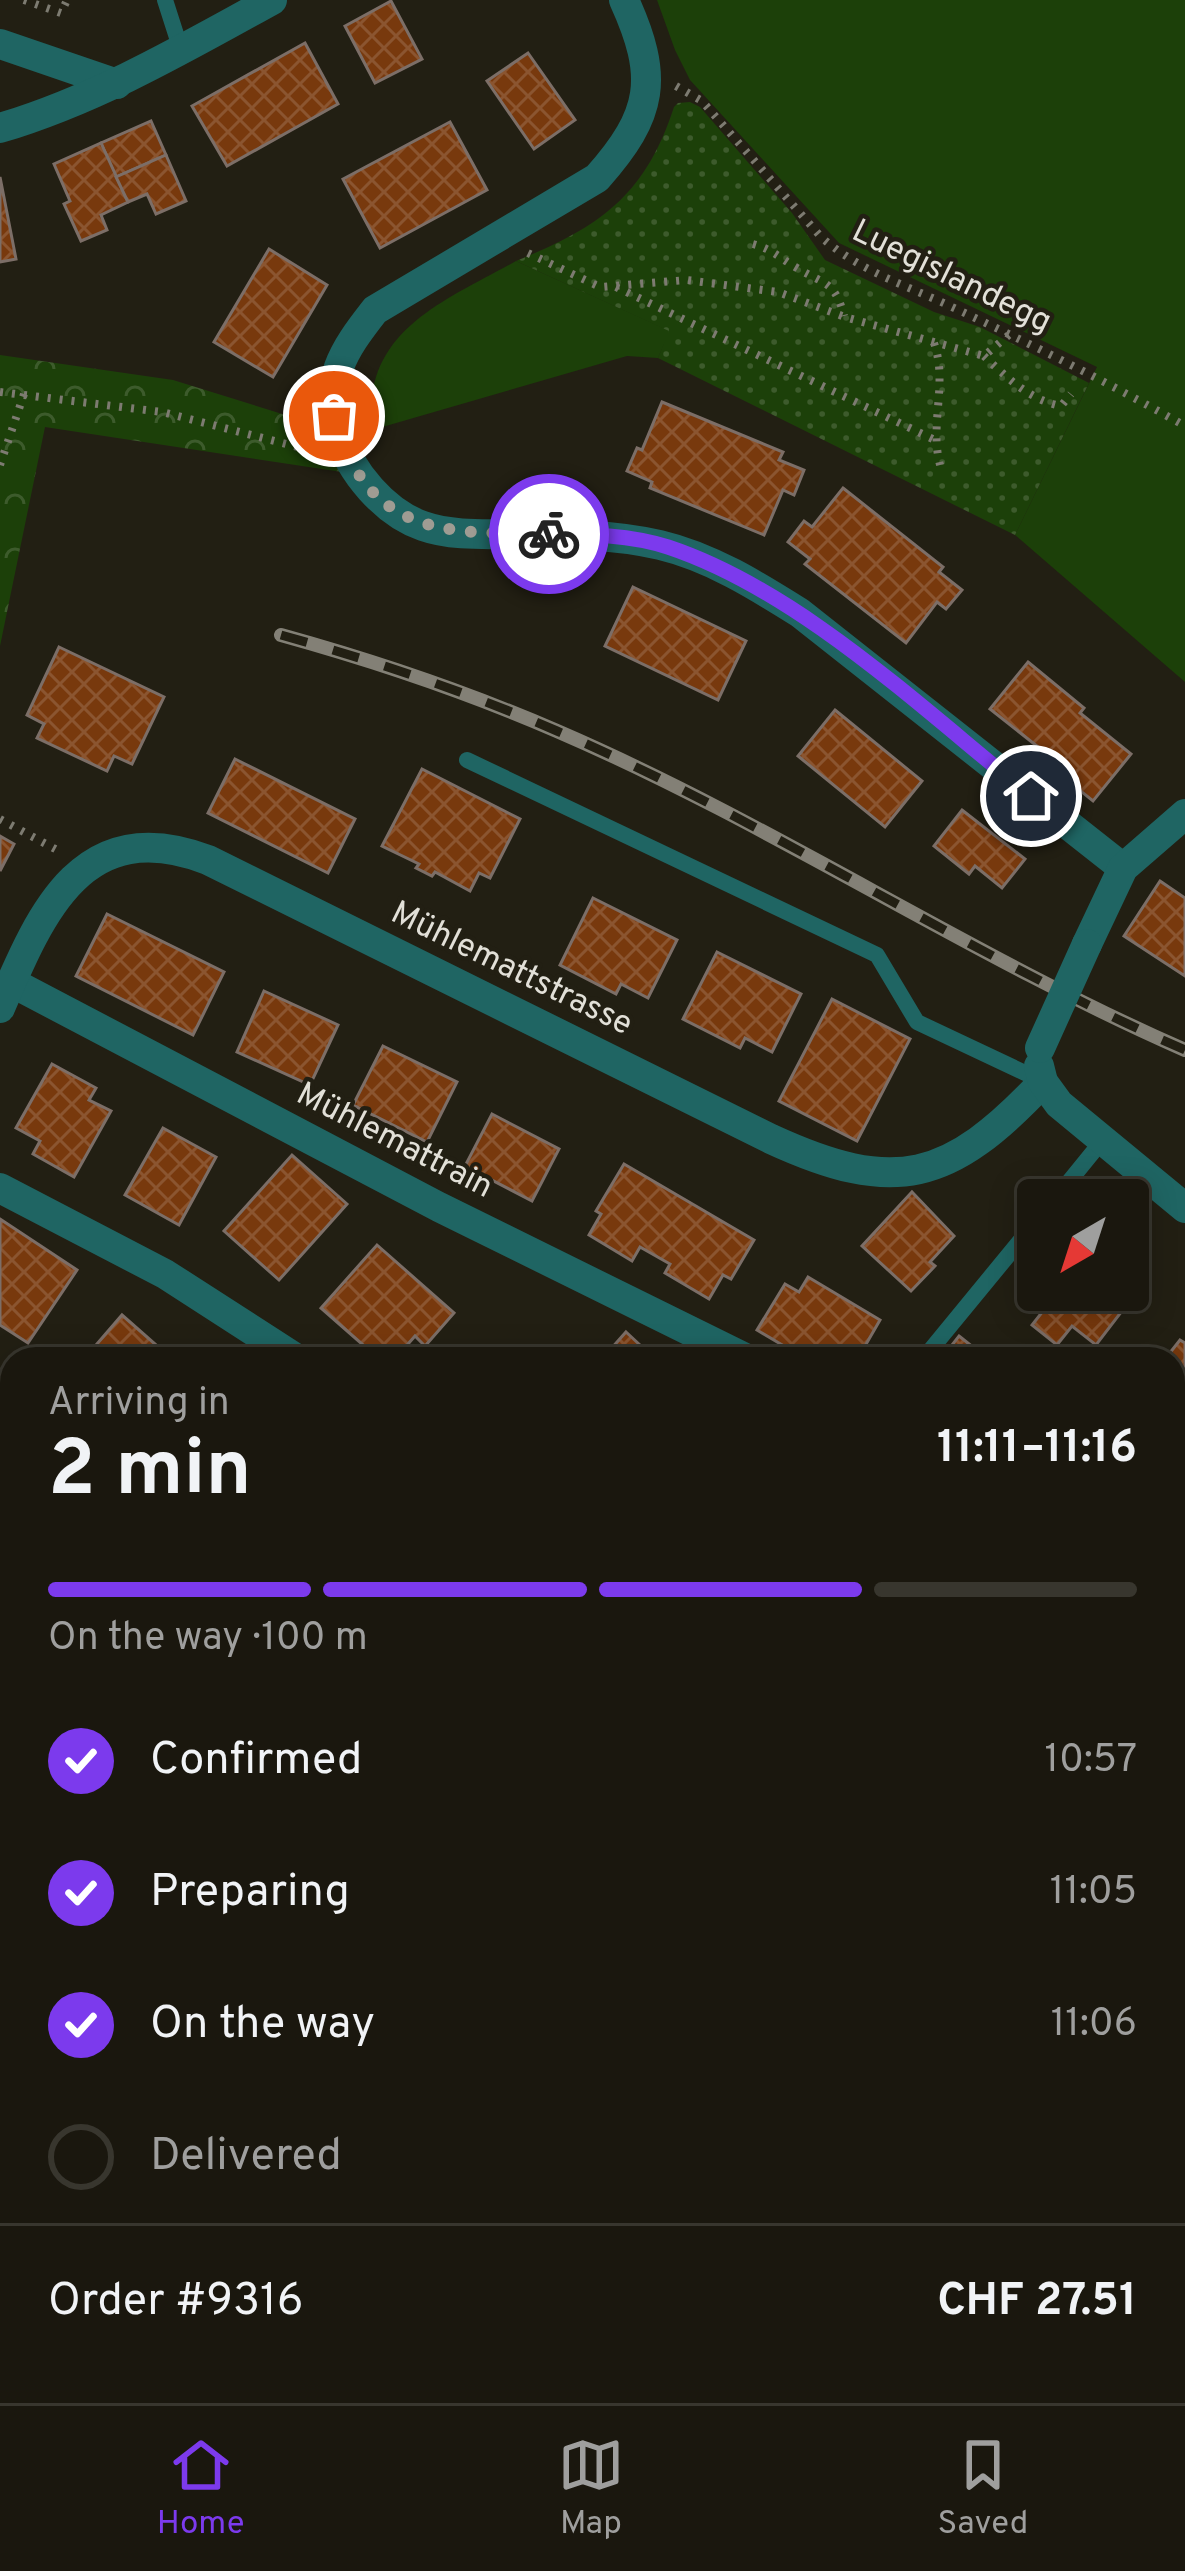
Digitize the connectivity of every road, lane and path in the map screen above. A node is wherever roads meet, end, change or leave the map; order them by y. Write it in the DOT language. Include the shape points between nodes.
graph roads {
  1 [pos="24,0"];
  2 [pos="67,0"];
  3 [pos="165,0"];
  4 [pos="272,0"];
  5 [pos="624,0"];
  6 [pos="0,44"];
  7 [pos="181,50"];
  8 [pos="116,84"];
  9 [pos="675,86"];
  10 [pos="0,128"];
  11 [pos="753,244"];
  12 [pos="525,252"];
  13 [pos="614,286"];
  14 [pos="845,317"];
  15 [pos="1010,334"];
  16 [pos="933,342"];
  17 [pos="984,356"];
  18 [pos="0,392"];
  19 [pos="24,394"];
  20 [pos="1071,394"];
  21 [pos="1185,426"];
  22 [pos="937,441"];
  23 [pos="319,452"];
  24 [pos="0,466"];
  25 [pos="942,470"];
  26 [pos="467,760"];
  27 [pos="1185,814"];
  28 [pos="0,819"];
  29 [pos="85,866"];
  30 [pos="1123,868"];
  31 [pos="6,995"];
  32 [pos="1042,1082"];
  33 [pos="1102,1141"];
  34 [pos="1071,1179"];
  35 [pos="0,1188"];
  36 [pos="1185,1208"];
  37 [pos="1017,1245"];
  38 [pos="278,1347"];
  39 [pos="723,1347"];
  40 [pos="933,1347"];
  1 -- 2 [label="path" via="61,14"];
  3 -- 7 [label="lane"];
  4 -- 7 [label="street"];
  5 -- 30 [label="street" via="649,80 621,150 597,178 376,310 333,379 344,451 363,482 422,526 596,534 664,546 743,578 800,613"];
  6 -- 8 [label="street"];
  7 -- 8 [label="street"];
  8 -- 10 [label="street"];
  9 -- 15 [label="path, Luegislandegg" via="702,101 844,256"];
  11 -- 14 [label="path" via="826,282"];
  12 -- 13 [label="path" via="599,287"];
  13 -- 14 [label="path" via="686,280 778,292"];
  13 -- 22 [label="path"];
  14 -- 16 [label="path"];
  15 -- 17 [label="path"];
  15 -- 21 [label="path, Luegislandegg"];
  16 -- 17 [label="path"];
  16 -- 22 [label="path" via="942,365"];
  17 -- 20 [label="path" via="1049,404 1061,406"];
  18 -- 19 [label="path"];
  19 -- 23 [label="path" via="162,412"];
  19 -- 24 [label="path"];
  22 -- 25 [label="path"];
  26 -- 32 [label="lane" via="877,955 917,1022"];
  27 -- 30 [label="street"];
  28 -- 29 [label="path"];
  29 -- 31 [label="street" via="54,899"];
  29 -- 32 [label="street, Mühlemattstrasse" via="113,852 150,848 208,860 838,1167 933,1168"];
  30 -- 32 [label="street, bridge" via="1040,1048"];
  31 -- 39 [label="street, Mühlemattrain"];
  32 -- 33 [label="street"];
  33 -- 34 [label="lane"];
  33 -- 36 [label="street"];
  35 -- 38 [label="street" via="165,1274"];
  37 -- 40 [label="lane"];
}
